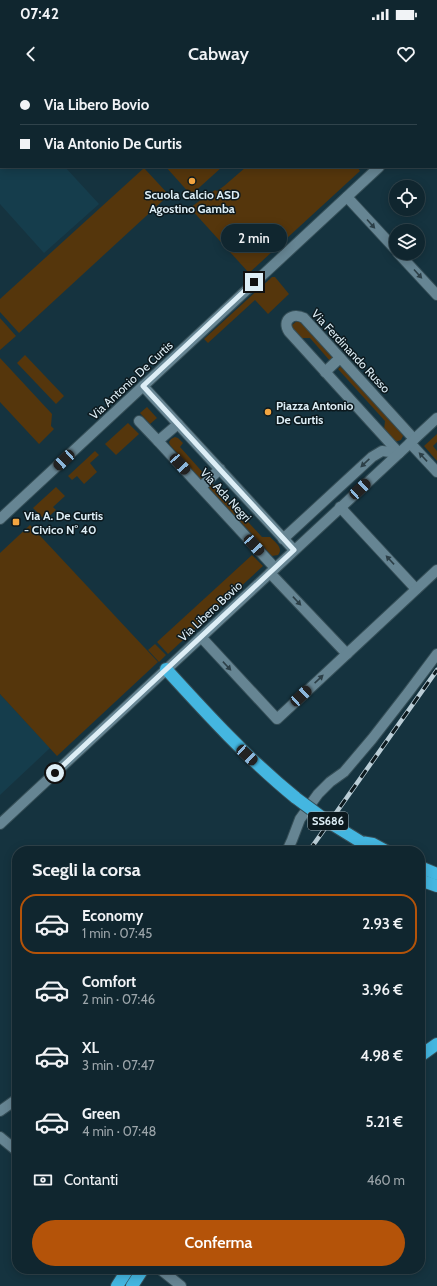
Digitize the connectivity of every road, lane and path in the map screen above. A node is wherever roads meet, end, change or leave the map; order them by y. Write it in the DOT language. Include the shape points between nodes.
graph roads {
  1 [pos="378,168"];
  2 [pos="347,197"];
  3 [pos="389,242"];
  4 [pos="404,260"];
  5 [pos="437,295"];
  6 [pos="340,358"];
  7 [pos="325,372"];
  8 [pos="143,386"];
  9 [pos="437,418"];
  10 [pos="139,420"];
  11 [pos="178,424"];
  12 [pos="412,441"];
  13 [pos="158,442"];
  14 [pos="399,452"];
  15 [pos="220,470"];
  16 [pos="437,472"];
  17 [pos="201,487"];
  18 [pos="340,507"];
  19 [pos="0,519"];
  20 [pos="283,539"];
  21 [pos="294,550"];
  22 [pos="437,570"];
  23 [pos="273,571"];
  24 [pos="416,589"];
  25 [pos="201,637"];
  26 [pos="347,654"];
  27 [pos="437,654"];
  28 [pos="166,669"];
  29 [pos="0,824"];
  30 [pos="289,846"];
  31 [pos="363,846"];
  32 [pos="367,846"];
  33 [pos="377,846"];
  34 [pos="425,872"];
  35 [pos="437,874"];
  36 [pos="425,876"];
  37 [pos="437,886"];
  38 [pos="437,1044"];
  39 [pos="425,1052"];
  40 [pos="12,1103"];
  41 [pos="0,1111"];
  42 [pos="0,1137"];
  43 [pos="12,1147"];
  44 [pos="125,1274"];
  45 [pos="140,1274"];
  46 [pos="166,1274"];
  47 [pos="117,1286"];
  48 [pos="132,1286"];
  49 [pos="181,1286"];
  1 -- 2 [label="street, Via Antonio De Curtis"];
  2 -- 3 [label="street, one-way"];
  2 -- 8 [label="street, Via Antonio De Curtis"];
  4 -- 5 [label="street, one-way"];
  6 -- 7 [label="street"];
  6 -- 7 [label="street, Via Ferdinando Russo" via="302,316 290,318 286,323 287,329"];
  6 -- 12 [label="street, Via Ferdinando Russo"];
  7 -- 14 [label="street, Via Ferdinando Russo"];
  8 -- 11 [label="street, Via Ada Negri"];
  8 -- 19 [label="street, Via Antonio De Curtis"];
  9 -- 12 [label="street, Via Libero Bovio"];
  10 -- 13 [label="street, Via Ada Negri"];
  11 -- 13 [label="street"];
  11 -- 15 [label="street, Via Ada Negri"];
  12 -- 14 [label="street, Via Libero Bovio"];
  16 -- 12 [label="street, Via Ferdinando Russo, one-way"];
  13 -- 17 [label="street, Via Ada Negri"];
  14 -- 18 [label="street, Via Libero Bovio"];
  14 -- 20 [label="street, one-way" via="382,451 376,454"];
  15 -- 17 [label="street"];
  15 -- 20 [label="street, Via Ada Negri"];
  17 -- 23 [label="street, Via Ada Negri"];
  18 -- 21 [label="street, Via Libero Bovio"];
  24 -- 18 [label="street, one-way"];
  20 -- 21 [label="street, Via Ada Negri"];
  21 -- 23 [label="street, Via Libero Bovio"];
  22 -- 24 [label="street"];
  23 -- 25 [label="street, Via Libero Bovio"];
  23 -- 26 [label="street, Via Ada Negri, one-way"];
  24 -- 26 [label="street"];
  25 -- 26 [label="street, one-way" via="277,719"];
  25 -- 28 [label="street, Via Libero Bovio"];
  27 -- 30 [label="street" via="344,772 318,794 300,819"];
  28 -- 29 [label="street, Via Libero Bovio"];
  28 -- 31 [label="highway, SS686, bridge" via="236,745 279,784"];
  32 -- 33 [label="highway, SS686"];
  34 -- 35 [label="highway"];
  36 -- 37 [label="highway"];
  38 -- 39 [label="highway"];
  40 -- 41 [label="street"];
  42 -- 43 [label="street"];
  44 -- 47 [label="highway"];
  45 -- 48 [label="highway"];
  46 -- 49 [label="street"];
}
